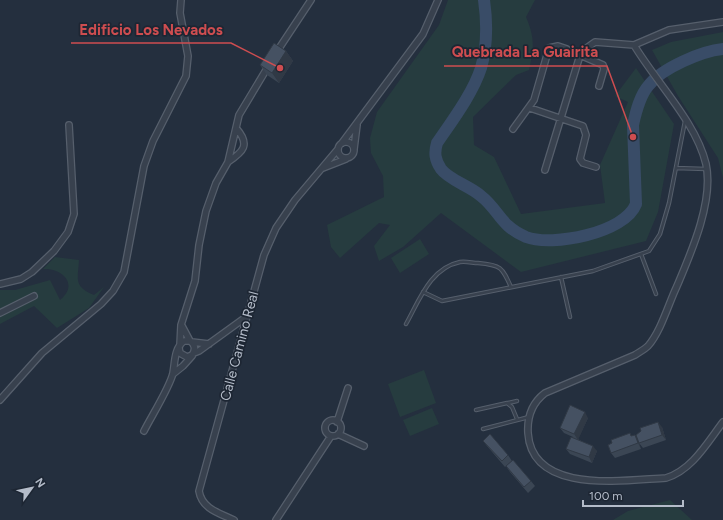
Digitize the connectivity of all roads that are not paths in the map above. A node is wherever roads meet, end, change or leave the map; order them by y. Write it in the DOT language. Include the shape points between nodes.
graph roads {
  1 [pos="181,0"];
  2 [pos="311,0"];
  3 [pos="438,0"];
  4 [pos="723,22"];
  5 [pos="634,45"];
  6 [pos="566,49"];
  7 [pos="580,55"];
  8 [pos="599,86"];
  9 [pos="530,108"];
  10 [pos="561,118"];
  11 [pos="685,121"];
  12 [pos="357,124"];
  13 [pos="69,125"];
  14 [pos="236,128"];
  15 [pos="513,129"];
  16 [pos="342,143"];
  17 [pos="338,149"];
  18 [pos="354,149"];
  19 [pos="349,158"];
  20 [pos="228,162"];
  21 [pos="596,167"];
  22 [pos="322,168"];
  23 [pos="676,168"];
  24 [pos="706,169"];
  25 [pos="545,170"];
  26 [pos="641,254"];
  27 [pos="561,277"];
  28 [pos="0,284"];
  29 [pos="512,287"];
  30 [pos="423,292"];
  31 [pos="656,294"];
  32 [pos="34,296"];
  33 [pos="0,314"];
  34 [pos="247,316"];
  35 [pos="570,317"];
  36 [pos="406,324"];
  37 [pos="181,325"];
  38 [pos="191,342"];
  39 [pos="209,344"];
  40 [pos="179,346"];
  41 [pos="193,354"];
  42 [pos="174,362"];
  43 [pos="183,366"];
  44 [pos="173,374"];
  45 [pos="348,388"];
  46 [pos="1,397"];
  47 [pos="517,401"];
  48 [pos="508,403"];
  49 [pos="476,410"];
  50 [pos="529,416"];
  51 [pos="517,419"];
  52 [pos="337,422"];
  53 [pos="723,422"];
  54 [pos="483,429"];
  55 [pos="144,431"];
  56 [pos="338,434"];
  57 [pos="331,436"];
  58 [pos="364,446"];
  59 [pos="234,520"];
  60 [pos="276,520"];
  1 -- 46 [label="street" via="180,13 188,56 186,76 144,166 124,272 113,291 101,304 42,353"];
  2 -- 14 [label="street" via="289,31 242,110"];
  3 -- 12 [label="street, Calle Camino Real" via="423,34"];
  4 -- 5 [label="street" via="669,30"];
  5 -- 7 [label="street" via="594,42"];
  5 -- 11 [label="street"];
  6 -- 9 [label="street" via="558,46 549,48"];
  7 -- 8 [label="street" via="602,65 604,69"];
  7 -- 10 [label="street"];
  9 -- 10 [label="street"];
  9 -- 15 [label="street"];
  10 -- 21 [label="street" via="584,127 586,135 580,159 583,163"];
  10 -- 25 [label="street"];
  11 -- 23 [label="lane"];
  11 -- 24 [label="street" via="694,134"];
  12 -- 16 [label="street, Calle Camino Real"];
  12 -- 18 [label="street, Calle Camino Real"];
  13 -- 28 [label="street" via="74,214 68,232 54,251 32,272 20,279"];
  14 -- 20 [label="street"];
  14 -- 20 [label="street" via="243,138 244,146 239,155"];
  16 -- 17 [label="street, Calle Camino Real"];
  16 -- 18 [label="street" via="350,143"];
  17 -- 19 [label="street" via="342,158"];
  17 -- 22 [label="street, Calle Camino Real"];
  18 -- 19 [label="street, Calle Camino Real"];
  19 -- 22 [label="street, Calle Camino Real"];
  20 -- 37 [label="street" via="216,183 206,211 194,281"];
  22 -- 34 [label="street, Calle Camino Real" via="276,228 264,255"];
  23 -- 24 [label="lane"];
  23 -- 26 [label="lane" via="660,234 649,251"];
  24 -- 50 [label="street" via="707,195 695,238 676,288 647,347 618,363 545,393 536,400"];
  26 -- 27 [label="lane" via="593,271"];
  26 -- 31 [label="lane"];
  27 -- 29 [label="lane"];
  27 -- 35 [label="lane"];
  29 -- 30 [label="lane" via="442,301"];
  29 -- 30 [label="lane" via="504,270 494,265 461,262 446,267 428,282"];
  30 -- 36 [label="lane"];
  32 -- 33 [label="street"];
  34 -- 39 [label="street"];
  34 -- 59 [label="street, Calle Camino Real" via="199,491 200,499 205,506"];
  37 -- 38 [label="street"];
  37 -- 40 [label="street"];
  38 -- 39 [label="street"];
  38 -- 40 [label="street" via="184,341"];
  38 -- 41 [label="street" via="195,347"];
  39 -- 41 [label="street"];
  40 -- 41 [label="street" via="184,357"];
  40 -- 42 [label="street"];
  41 -- 43 [label="street"];
  42 -- 43 [label="street"];
  42 -- 44 [label="street"];
  43 -- 44 [label="street"];
  44 -- 55 [label="street"];
  45 -- 52 [label="street"];
  47 -- 48 [label="lane"];
  48 -- 49 [label="lane"];
  48 -- 51 [label="lane"];
  50 -- 51 [label="lane"];
  50 -- 53 [label="street" via="528,438 534,453 546,468 564,476 596,482 666,478 676,475 686,469"];
  51 -- 54 [label="lane"];
  52 -- 56 [label="street" via="340,426"];
  52 -- 57 [label="street" via="332,420 326,425 326,430"];
  56 -- 57 [label="street"];
  56 -- 58 [label="street"];
  57 -- 60 [label="street"];
}
